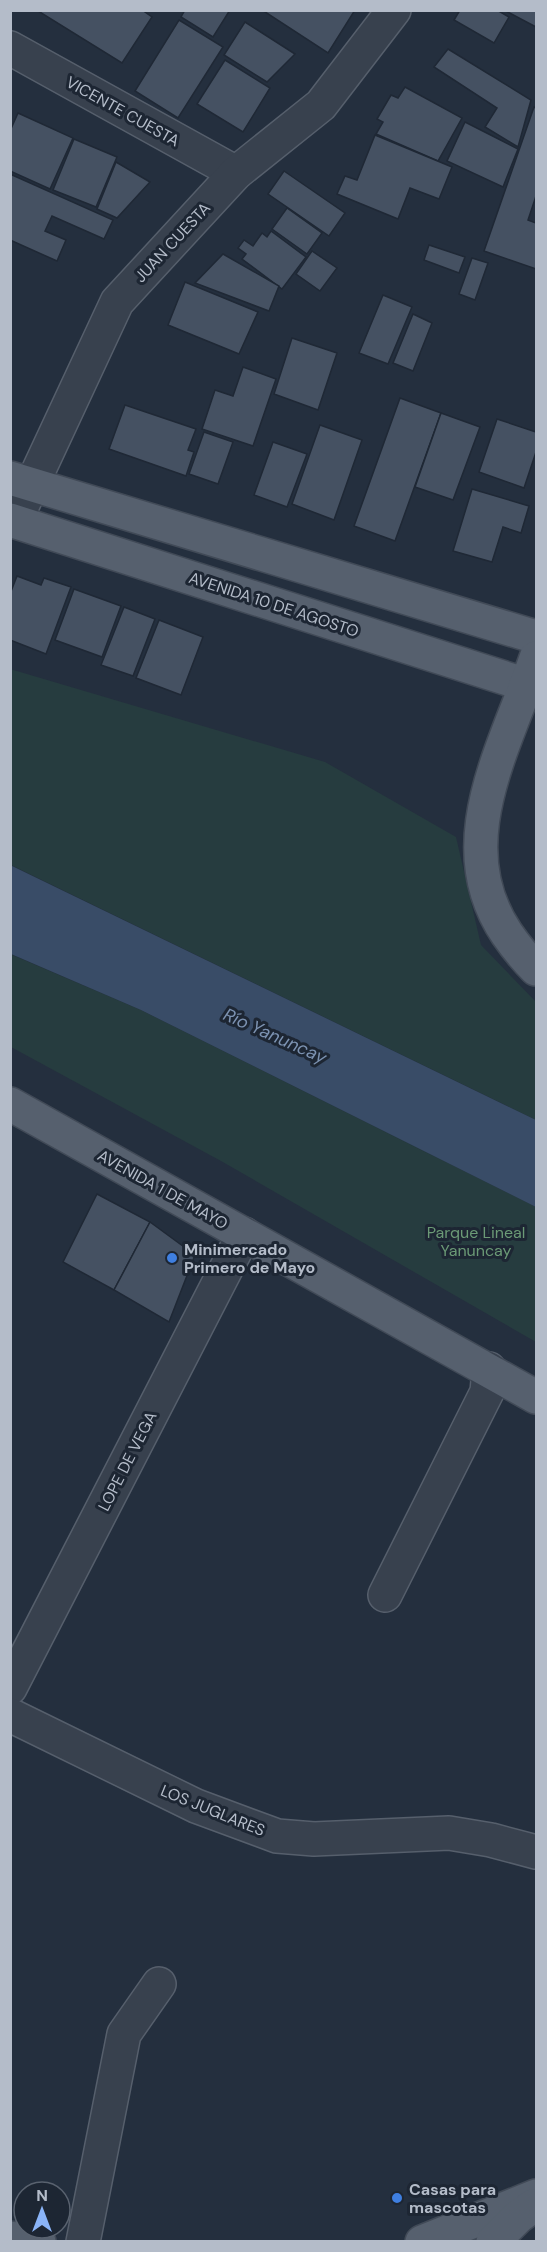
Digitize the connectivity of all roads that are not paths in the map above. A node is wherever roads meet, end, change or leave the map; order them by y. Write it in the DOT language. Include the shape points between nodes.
graph roads {
  1 [pos="394,10"];
  2 [pos="10,48"];
  3 [pos="236,173"];
  4 [pos="21,481"];
  5 [pos="13,520"];
  6 [pos="537,637"];
  7 [pos="533,677"];
  8 [pos="537,969"];
  9 [pos="10,1104"];
  10 [pos="244,1234"];
  11 [pos="489,1369"];
  12 [pos="537,1397"];
  13 [pos="385,1595"];
  14 [pos="10,1688"];
  15 [pos="10,1715"];
  16 [pos="537,1852"];
  17 [pos="159,1984"];
  18 [pos="537,2196"];
  19 [pos="537,2203"];
  20 [pos="10,2238"];
  21 [pos="39,2241"];
  22 [pos="83,2241"];
  23 [pos="422,2241"];
  24 [pos="493,2241"];
  1 -- 3 [label="street, JUAN CUESTA" via="321,105"];
  2 -- 3 [label="street, VICENTE CUESTA"];
  3 -- 4 [label="street, JUAN CUESTA" via="117,302"];
  4 -- 5 [label="street, JUAN CUESTA"];
  4 -- 6 [label="main road"];
  5 -- 7 [label="main road, AVENIDA 10 DE AGOSTO"];
  7 -- 8 [label="main road" via="496,765 479,842 483,885 498,921 525,959"];
  9 -- 10 [label="main road, AVENIDA 1 DE MAYO"];
  10 -- 11 [label="main road, AVENIDA 1 DE MAYO"];
  10 -- 14 [label="street, LOPE DE VEGA"];
  11 -- 12 [label="main road, AVENIDA 1 DE MAYO"];
  11 -- 13 [label="street" via="487,1392"];
  15 -- 16 [label="street, LOS JUGLARES" via="196,1806 277,1836 314,1839 449,1833"];
  17 -- 22 [label="street" via="124,2034"];
  18 -- 23 [label="main road"];
  19 -- 24 [label="main road"];
  20 -- 21 [label="main road"];
}
